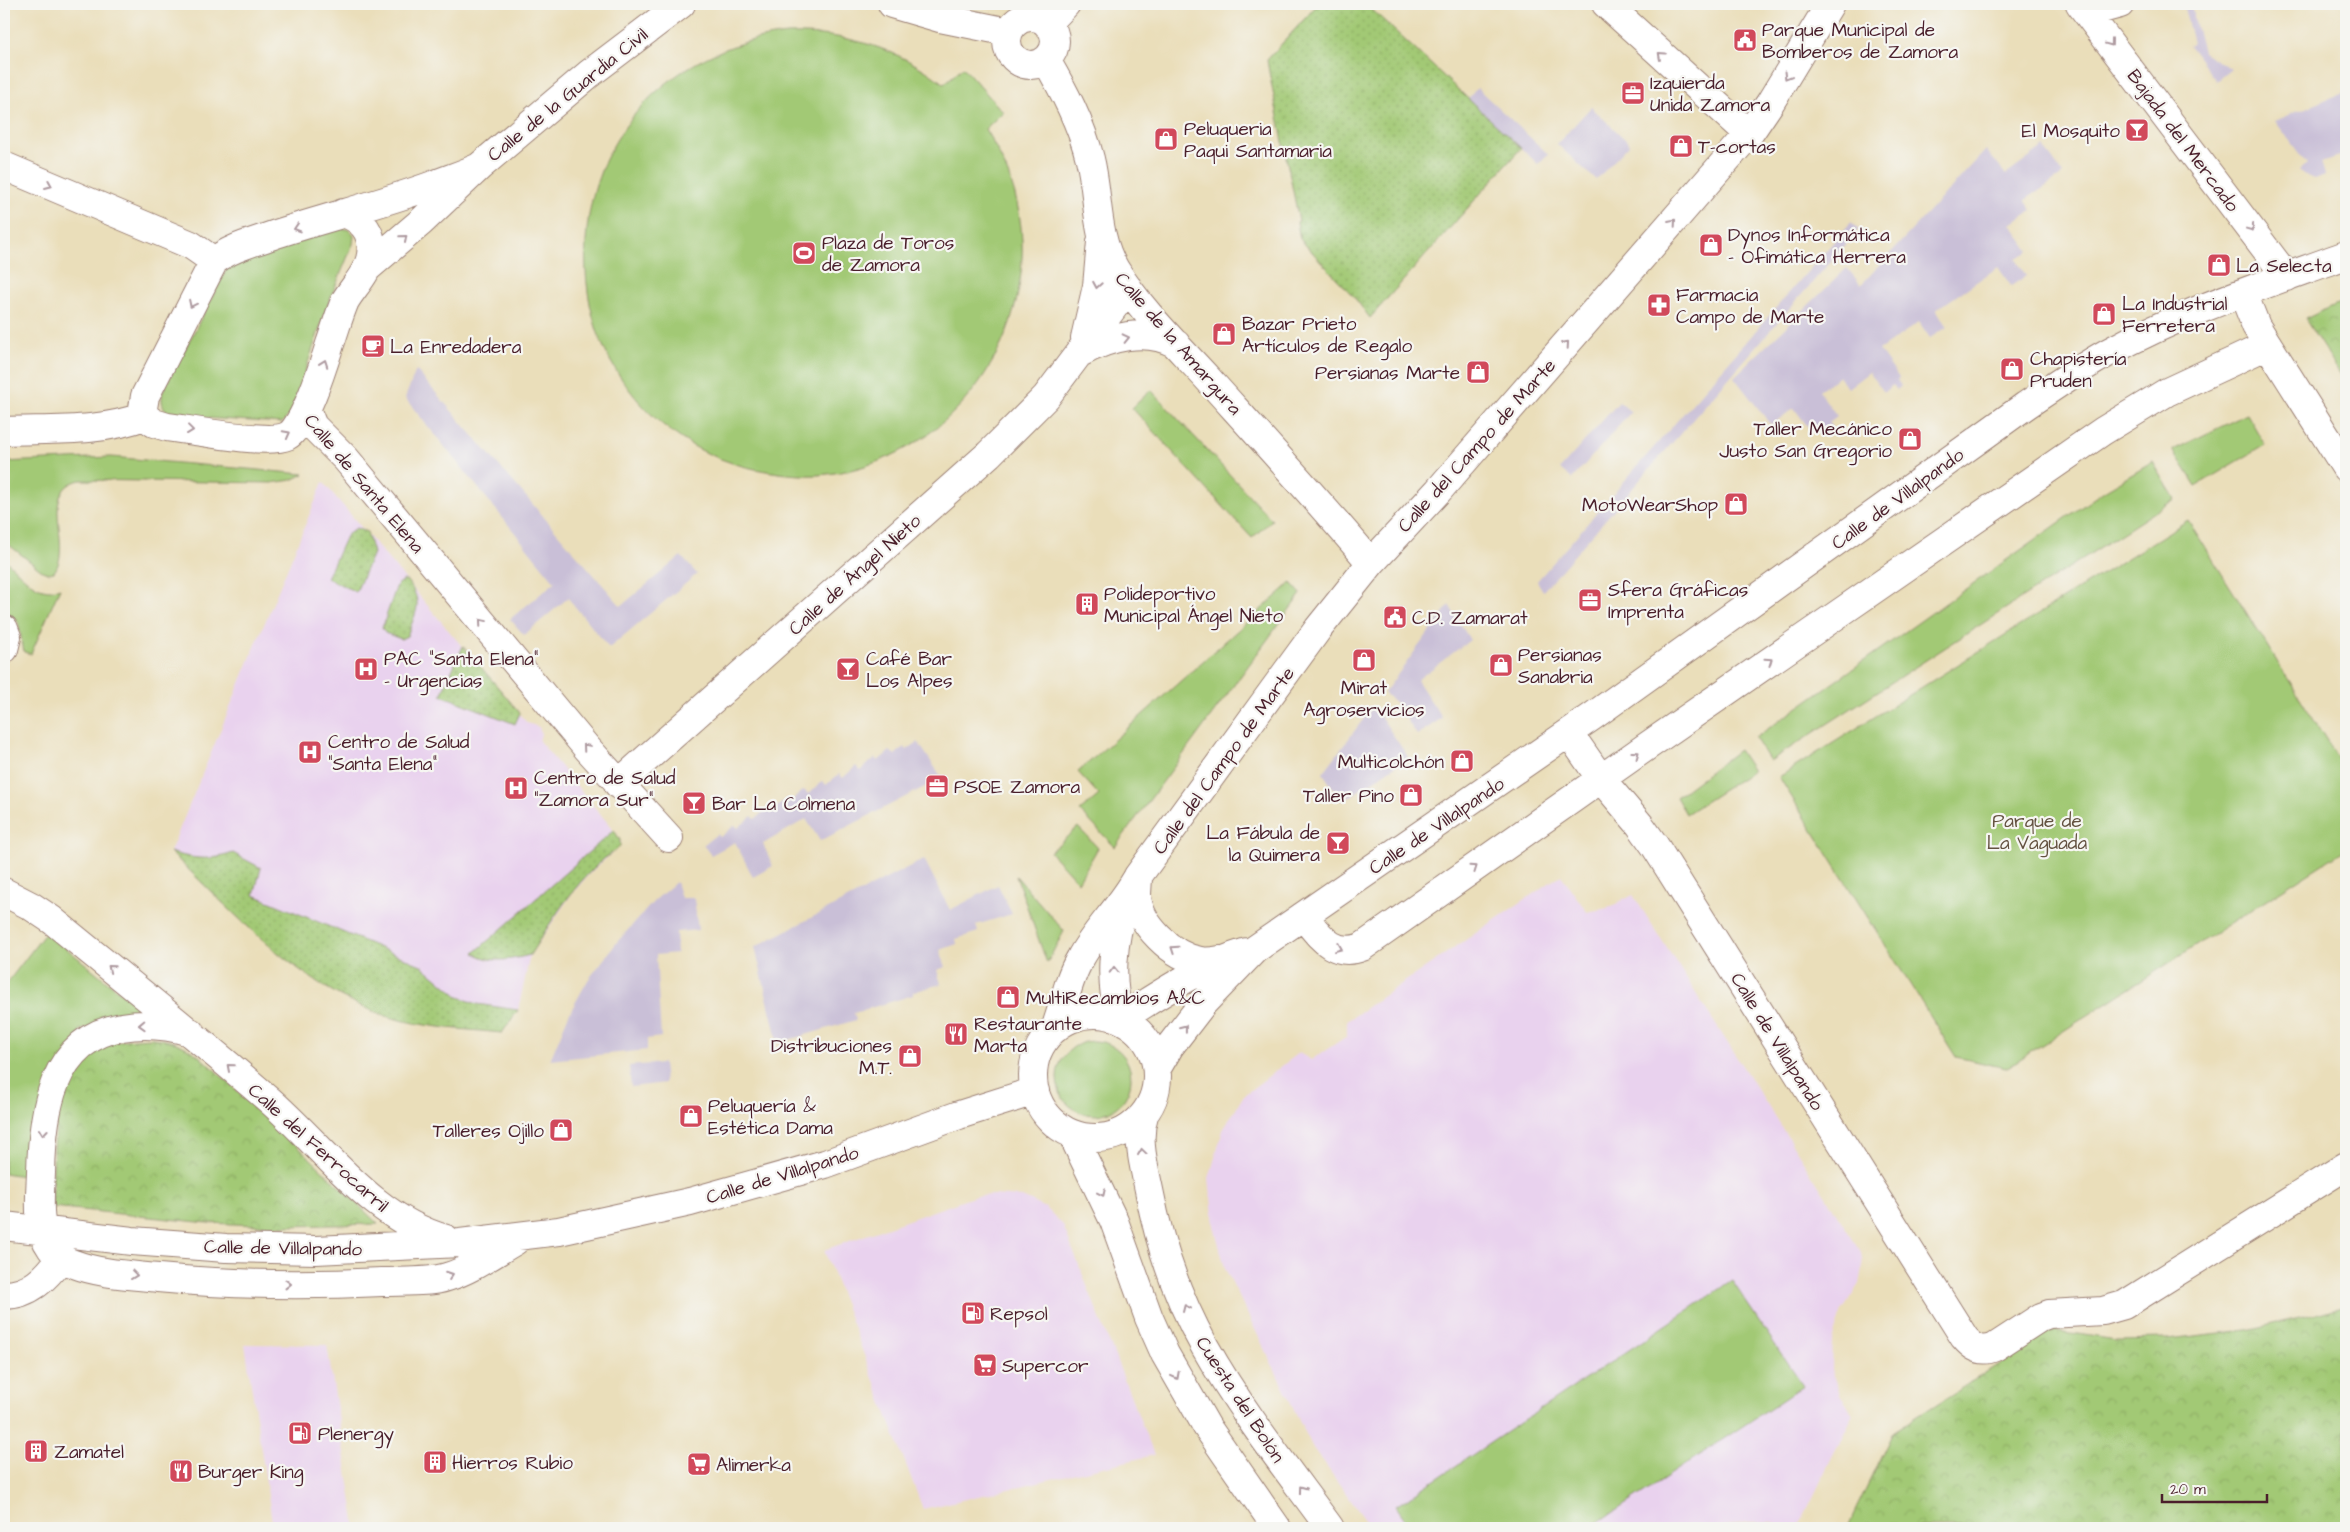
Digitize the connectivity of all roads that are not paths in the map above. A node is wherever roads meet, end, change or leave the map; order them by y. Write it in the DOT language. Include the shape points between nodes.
graph roads {
  1 [pos="681,4"];
  2 [pos="892,4"];
  3 [pos="1066,4"];
  4 [pos="1606,4"];
  5 [pos="1830,4"];
  6 [pos="2120,4"];
  7 [pos="2084,8"];
  8 [pos="1047,24"];
  9 [pos="1009,32"];
  10 [pos="1046,60"];
  11 [pos="1749,134"];
  12 [pos="4,166"];
  13 [pos="479,167"];
  14 [pos="343,213"];
  15 [pos="1099,219"];
  16 [pos="2346,255"];
  17 [pos="214,260"];
  18 [pos="366,269"];
  19 [pos="2287,276"];
  20 [pos="1128,288"];
  21 [pos="2243,293"];
  22 [pos="1176,344"];
  23 [pos="2268,345"];
  24 [pos="1080,353"];
  25 [pos="306,409"];
  26 [pos="144,416"];
  27 [pos="4,431"];
  28 [pos="2346,468"];
  29 [pos="1370,563"];
  30 [pos="4,629"];
  31 [pos="4,649"];
  32 [pos="1569,733"];
  33 [pos="1601,779"];
  34 [pos="618,784"];
  35 [pos="669,838"];
  36 [pos="1134,884"];
  37 [pos="4,892"];
  38 [pos="1303,916"];
  39 [pos="1254,950"];
  40 [pos="1220,960"];
  41 [pos="1120,1018"];
  42 [pos="1055,1029"];
  43 [pos="190,1032"];
  44 [pos="1157,1068"];
  45 [pos="1035,1091"];
  46 [pos="1144,1115"];
  47 [pos="1072,1134"];
  48 [pos="2346,1166"];
  49 [pos="4,1226"];
  50 [pos="42,1231"];
  51 [pos="524,1236"];
  52 [pos="460,1242"];
  53 [pos="61,1258"];
  54 [pos="4,1296"];
  55 [pos="1244,1480"];
  56 [pos="1262,1528"];
  57 [pos="1277,1528"];
  58 [pos="1330,1528"];
  1 -- 13 [label="street, Calle de la Guardia Civil" via="589,74"];
  2 -- 9 [label="street"];
  3 -- 8 [label="street"];
  11 -- 4 [label="street, one-way"];
  5 -- 11 [label="street, Calle del Campo de Marte, one-way"];
  6 -- 7 [label="street"];
  7 -- 19 [label="street, Bajada del Mercado, one-way"];
  8 -- 9 [label="street" via="1033,17 1026,18"];
  8 -- 10 [label="street" via="1055,38"];
  9 -- 10 [label="street" via="1008,47 1017,60 1031,65"];
  10 -- 15 [label="street, Calle de la Amargura" via="1070,102 1086,144"];
  29 -- 11 [label="street, Calle del Campo de Marte, one-way" via="1438,491"];
  12 -- 17 [label="street, one-way" via="191,245"];
  13 -- 14 [label="street, Calle de la Guardia Civil" via="410,193"];
  18 -- 13 [label="street, Calle de la Guardia Civil, one-way"];
  14 -- 17 [label="street, Calle de la Guardia Civil, one-way" via="226,252"];
  14 -- 18 [label="street, Calle de la Guardia Civil" via="355,216 369,233 371,257"];
  15 -- 20 [label="street, Calle de la Amargura" via="1114,268"];
  15 -- 24 [label="street, Calle de Ángel Nieto, one-way" via="1097,286"];
  16 -- 19 [label="street, Calle de Villalpando"];
  17 -- 26 [label="street, one-way" via="145,396"];
  25 -- 18 [label="street, Calle de la Guardia Civil, one-way" via="344,304"];
  19 -- 21 [label="street, Calle de Villalpando"];
  20 -- 22 [label="street, Calle de la Amargura"];
  20 -- 24 [label="street, Calle de Ángel Nieto"];
  21 -- 23 [label="street" via="2256,326"];
  21 -- 32 [label="street, Calle de Villalpando" via="2136,338 2074,372"];
  24 -- 22 [label="street, Calle de Ángel Nieto, one-way" via="1140,334 1164,337"];
  22 -- 29 [label="street, Calle de la Amargura"];
  23 -- 28 [label="street"];
  33 -- 23 [label="street, one-way" via="2103,431 2167,392"];
  24 -- 34 [label="street, Calle de Ángel Nieto" via="1046,397 989,454"];
  26 -- 25 [label="street, Calle de Santa Elena, one-way" via="167,427 276,439 296,429"];
  34 -- 25 [label="street, Calle de Santa Elena, one-way" via="346,459 313,426"];
  26 -- 27 [label="street" via="96,428"];
  29 -- 36 [label="street, Calle del Campo de Marte"];
  30 -- 31 [label="street" via="8,637"];
  32 -- 33 [label="street, Calle de Villalpando"];
  32 -- 38 [label="street, Calle de Villalpando"];
  38 -- 33 [label="street, one-way" via="1333,946 1343,951 1362,947"];
  33 -- 48 [label="street, Calle de Villalpando" via="1655,846 1970,1344 1982,1350 1995,1347 2049,1314 2115,1309"];
  34 -- 35 [label="street, Calle de Santa Elena"];
  40 -- 36 [label="street, Calle de Villalpando, one-way" via="1200,961 1167,945 1143,915"];
  41 -- 36 [label="street, Calle del Campo de Marte, one-way" via="1115,998 1114,956 1119,921"];
  36 -- 42 [label="street, Calle del Campo de Marte" via="1078,961"];
  43 -- 37 [label="street, Calle del Ferrocarril, one-way" via="52,920"];
  38 -- 39 [label="street, Calle de Villalpando"];
  39 -- 40 [label="street, Calle de Villalpando"];
  44 -- 39 [label="street, Calle de Villalpando, one-way" via="1204,1002"];
  40 -- 41 [label="street, Calle de Villalpando"];
  41 -- 42 [label="street" via="1088,1014"];
  41 -- 44 [label="street" via="1144,1038"];
  42 -- 45 [label="street" via="1038,1053"];
  43 -- 50 [label="street, Calle del Ferrocarril, one-way" via="145,1024 117,1028 91,1038 71,1055 54,1085 44,1125 40,1194"];
  52 -- 43 [label="street, Calle del Ferrocarril, one-way" via="430,1234 388,1212 290,1118"];
  44 -- 46 [label="street" via="1155,1094"];
  45 -- 47 [label="street" via="1052,1120"];
  45 -- 51 [label="street, Calle de Villalpando" via="826,1164 595,1225"];
  46 -- 47 [label="street" via="1120,1132 1105,1137 1088,1138"];
  58 -- 46 [label="street, Cuesta del Bolón, one-way" via="1236,1396 1204,1345 1184,1304 1158,1231 1150,1197 1140,1139"];
  47 -- 55 [label="street, one-way" via="1112,1215 1165,1354 1195,1409"];
  49 -- 50 [label="street, Calle de Villalpando"];
  50 -- 52 [label="street, Calle de Villalpando" via="269,1250"];
  50 -- 53 [label="street" via="51,1249"];
  51 -- 52 [label="street, Calle de Villalpando"];
  53 -- 51 [label="street, Calle de Villalpando, one-way" via="109,1272 202,1282 366,1283 446,1278"];
  53 -- 54 [label="street" via="38,1284 25,1292"];
  55 -- 56 [label="street"];
  55 -- 57 [label="street"];
}
